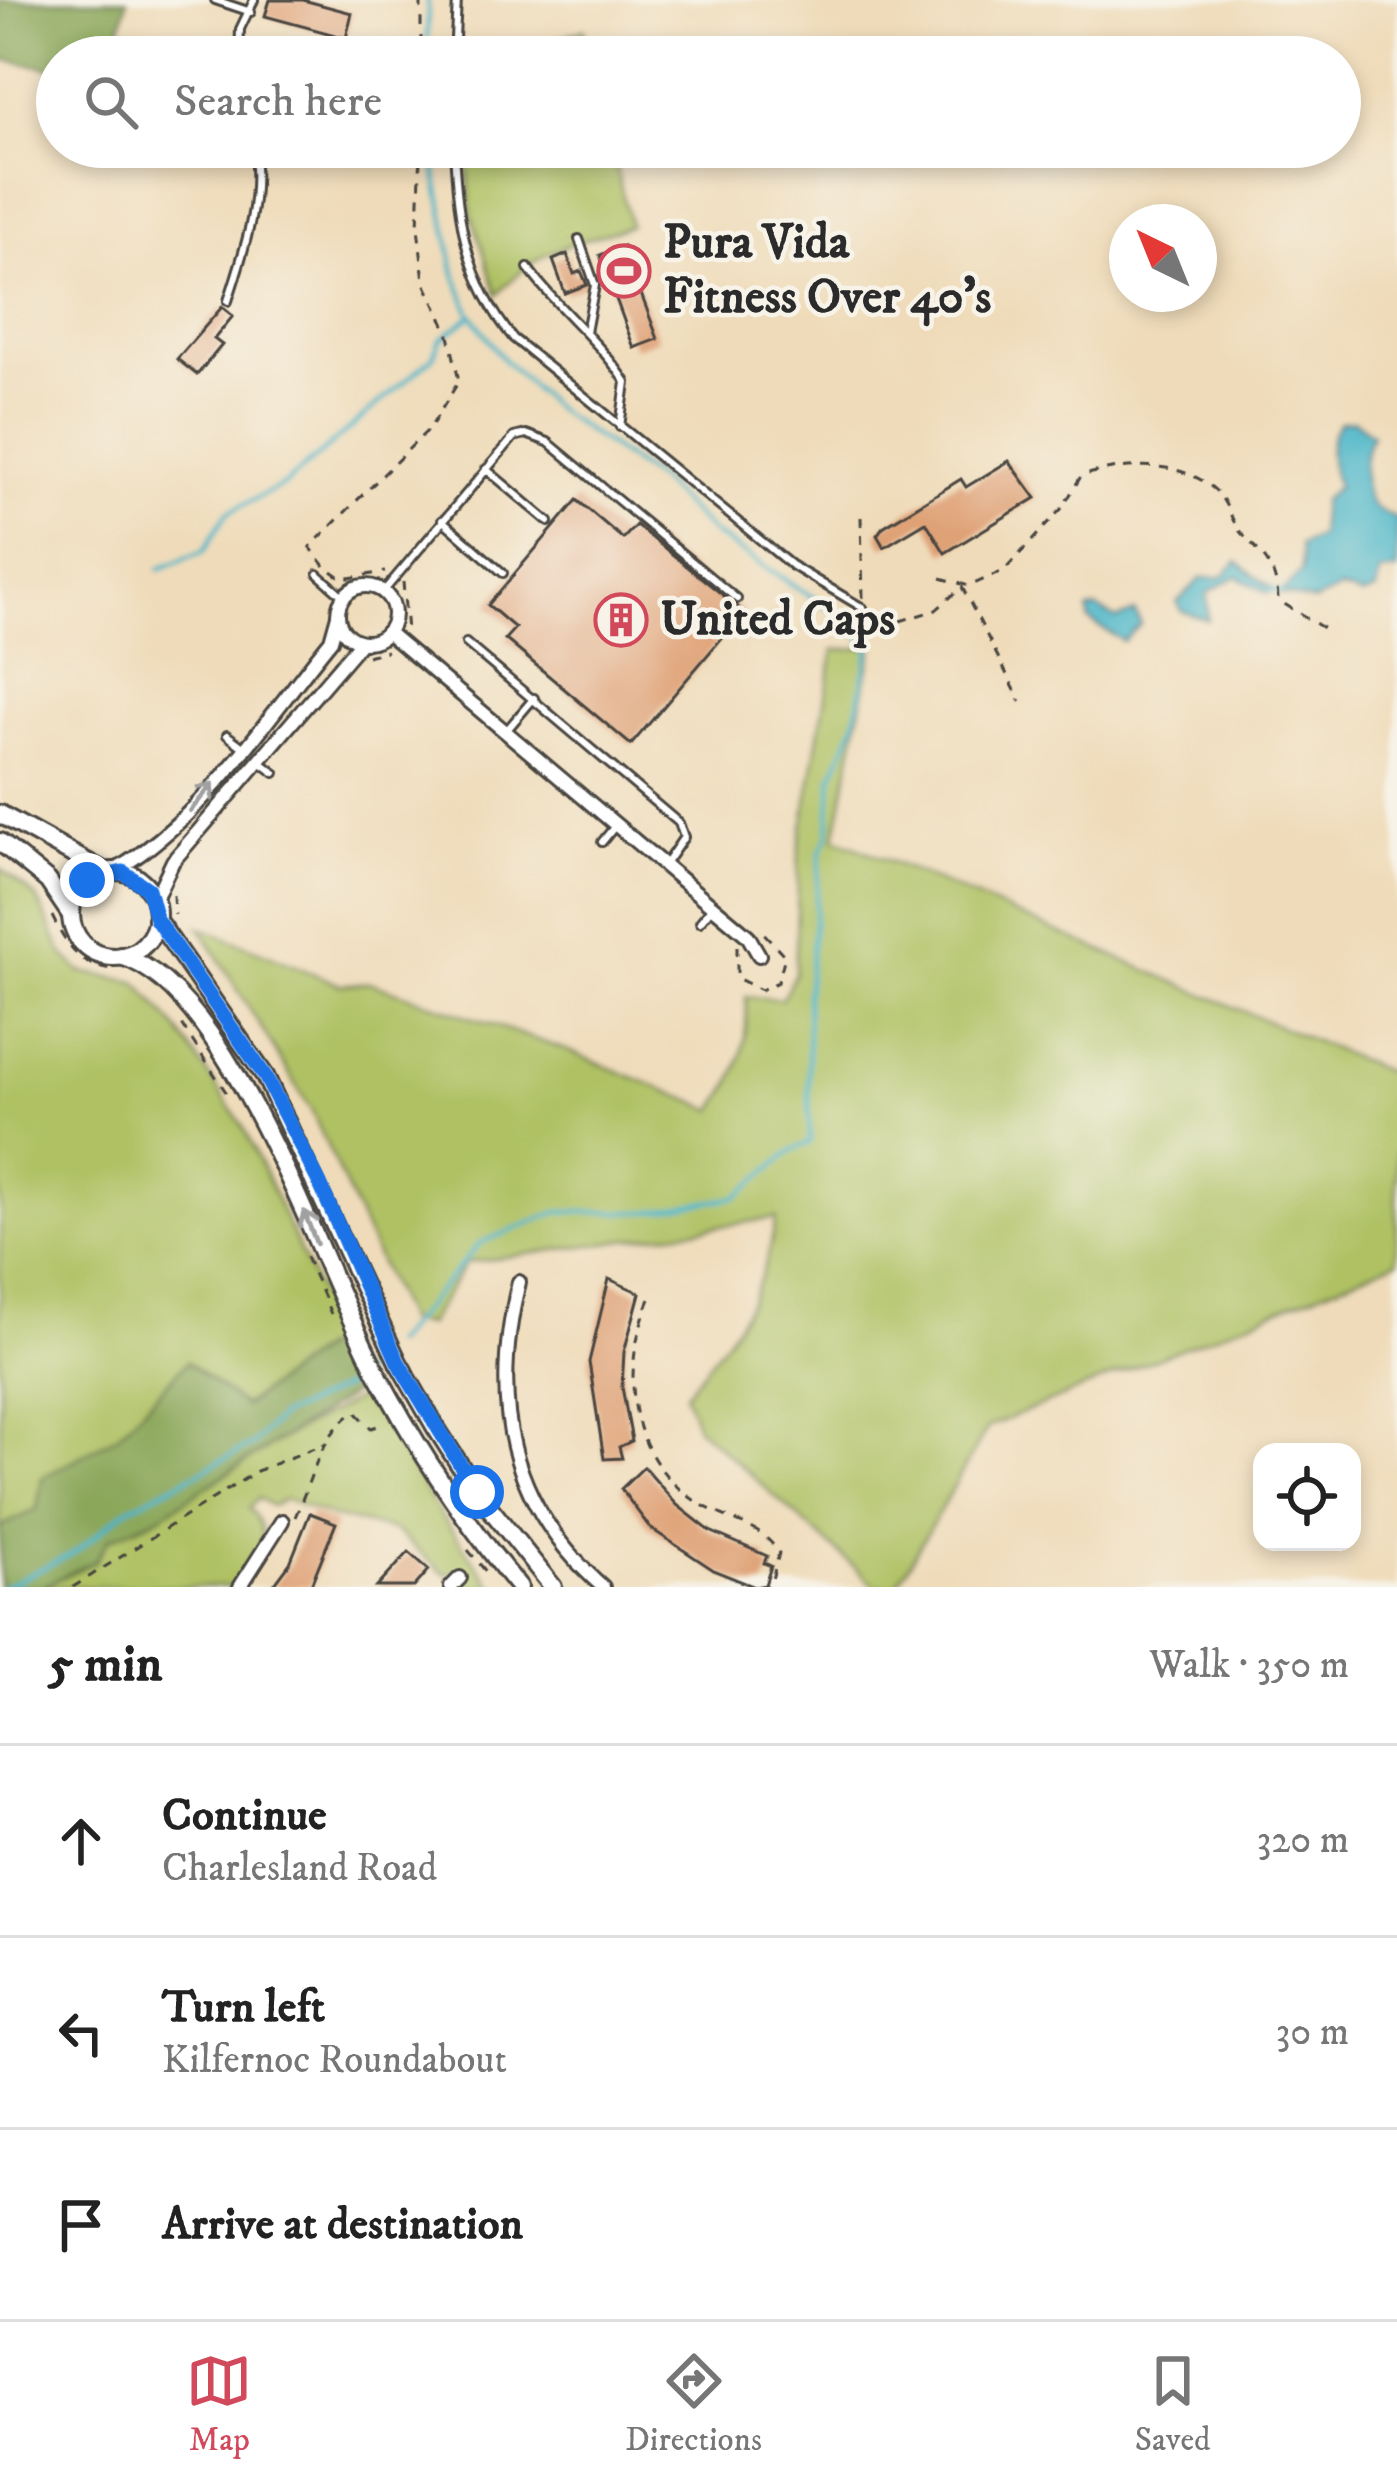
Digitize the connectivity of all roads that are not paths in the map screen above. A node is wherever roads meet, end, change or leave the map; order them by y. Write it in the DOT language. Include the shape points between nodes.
graph roads {
  1 [pos="215,0"];
  2 [pos="254,0"];
  3 [pos="457,0"];
  4 [pos="251,12"];
  5 [pos="240,36"];
  6 [pos="455,36"];
  7 [pos="257,168"];
  8 [pos="455,168"];
  9 [pos="579,239"];
  10 [pos="528,268"];
  11 [pos="228,301"];
  12 [pos="586,332"];
  13 [pos="620,427"];
  14 [pos="486,470"];
  15 [pos="442,520"];
  16 [pos="549,522"];
  17 [pos="503,573"];
  18 [pos="318,574"];
  19 [pos="382,592"];
  20 [pos="344,597"];
  21 [pos="737,598"];
  22 [pos="863,608"];
  23 [pos="338,615"];
  24 [pos="387,632"];
  25 [pos="361,642"];
  26 [pos="466,643"];
  27 [pos="534,698"];
  28 [pos="506,730"];
  29 [pos="227,735"];
  30 [pos="243,747"];
  31 [pos="257,760"];
  32 [pos="275,773"];
  33 [pos="0,814"];
  34 [pos="616,824"];
  35 [pos="0,842"];
  36 [pos="602,842"];
  37 [pos="665,865"];
  38 [pos="110,872"];
  39 [pos="713,906"];
  40 [pos="155,910"];
  41 [pos="70,915"];
  42 [pos="700,922"];
  43 [pos="759,955"];
  44 [pos="123,963"];
  45 [pos="519,1282"];
  46 [pos="282,1521"];
  47 [pos="239,1587"];
  48 [pos="519,1587"];
  49 [pos="553,1587"];
  50 [pos="603,1587"];
  1 -- 4 [label="lane"];
  2 -- 4 [label="lane"];
  3 -- 6 [label="lane"];
  4 -- 5 [label="lane"];
  7 -- 11 [label="lane" via="248,242"];
  8 -- 13 [label="lane" via="457,218 490,309 513,338"];
  9 -- 12 [label="lane" via="595,285"];
  10 -- 12 [label="lane"];
  12 -- 13 [label="lane" via="626,382"];
  13 -- 22 [label="lane" via="790,566"];
  14 -- 15 [label="lane"];
  14 -- 16 [label="lane"];
  14 -- 21 [label="lane" via="514,437 536,436"];
  15 -- 17 [label="lane"];
  15 -- 19 [label="lane"];
  18 -- 20 [label="lane"];
  19 -- 20 [label="street" via="366,586"];
  19 -- 24 [label="street" via="394,615"];
  20 -- 23 [label="street"];
  23 -- 25 [label="street" via="344,633"];
  23 -- 30 [label="street" via="332,640"];
  24 -- 25 [label="street"];
  24 -- 28 [label="street"];
  25 -- 31 [label="street"];
  26 -- 27 [label="lane"];
  27 -- 28 [label="lane"];
  27 -- 37 [label="lane" via="679,824 684,837"];
  28 -- 34 [label="street"];
  29 -- 30 [label="lane"];
  38 -- 30 [label="street, one-way" via="155,847"];
  31 -- 32 [label="lane"];
  31 -- 40 [label="street" via="173,861"];
  33 -- 38 [label="main road"];
  34 -- 36 [label="lane"];
  34 -- 37 [label="street"];
  35 -- 41 [label="main road" via="48,881"];
  37 -- 39 [label="street"];
  38 -- 40 [label="main road" via="141,881"];
  38 -- 41 [label="main road" via="80,887"];
  39 -- 42 [label="lane"];
  39 -- 43 [label="street"];
  40 -- 44 [label="main road" via="143,945"];
  40 -- 49 [label="main road" via="265,1076 398,1362 477,1492"];
  41 -- 44 [label="main road" via="86,947"];
  48 -- 44 [label="main road, one-way" via="454,1504 380,1379 250,1100 163,981 140,962"];
  45 -- 50 [label="street" via="503,1366 517,1463 538,1510"];
  46 -- 47 [label="street"];
}
